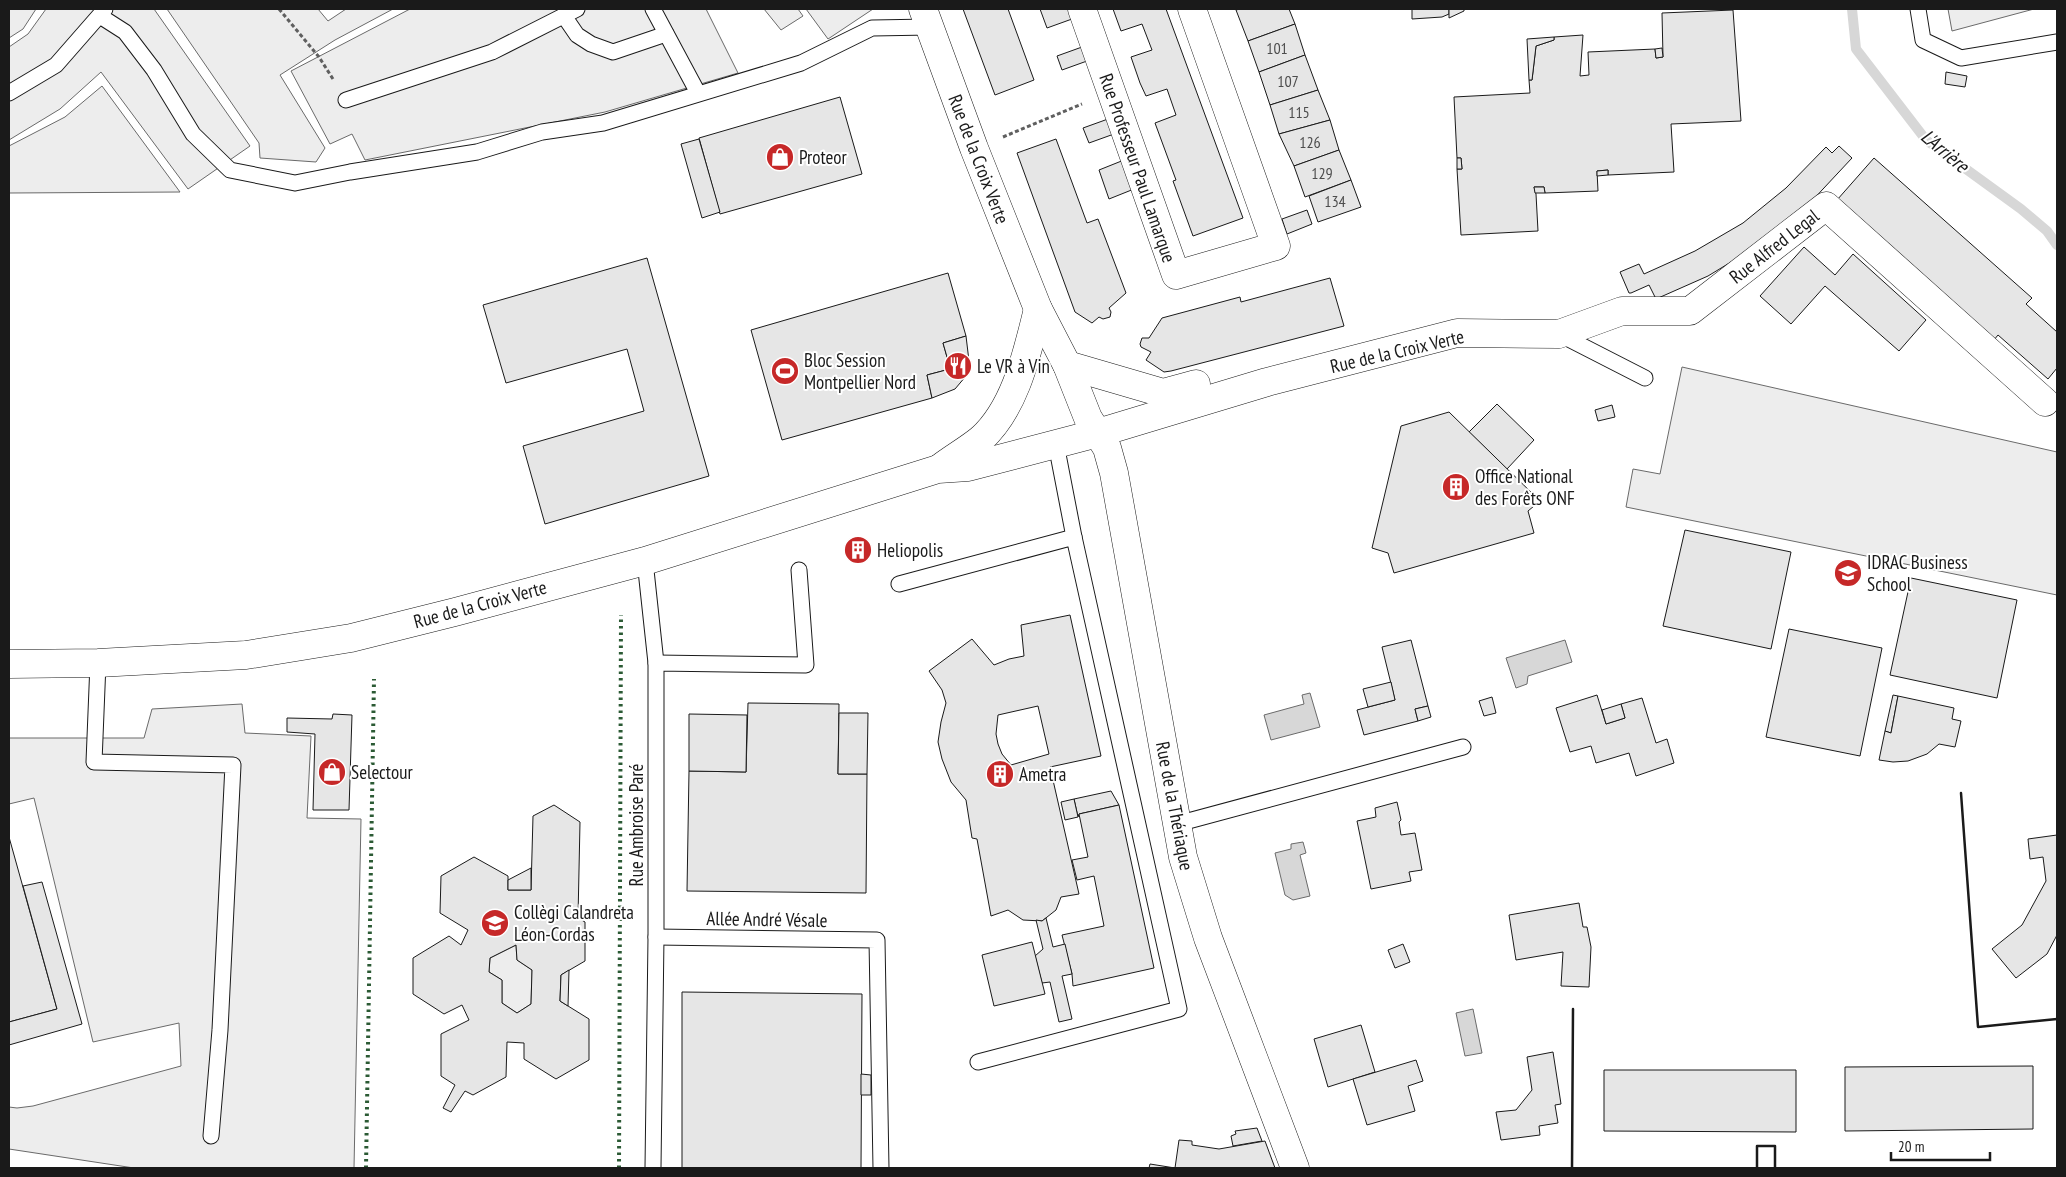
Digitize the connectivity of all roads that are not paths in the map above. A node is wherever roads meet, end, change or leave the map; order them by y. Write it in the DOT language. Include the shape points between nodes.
graph roads {
  1 [pos="653,9"];
  2 [pos="1082,9"];
  3 [pos="1192,9"];
  4 [pos="1918,9"];
  5 [pos="103,12"];
  6 [pos="571,12"];
  7 [pos="926,18"];
  8 [pos="666,34"];
  9 [pos="2057,42"];
  10 [pos="9,93"];
  11 [pos="698,93"];
  12 [pos="346,100"];
  13 [pos="1038,309"];
  14 [pos="1560,334"];
  15 [pos="1066,365"];
  16 [pos="1644,378"];
  17 [pos="1267,382"];
  18 [pos="2045,402"];
  19 [pos="1098,433"];
  20 [pos="1056,444"];
  21 [pos="938,469"];
  22 [pos="1074,537"];
  23 [pos="645,561"];
  24 [pos="799,570"];
  25 [pos="899,584"];
  26 [pos="656,662"];
  27 [pos="98,663"];
  28 [pos="9,664"];
  29 [pos="1463,747"];
  30 [pos="1177,824"];
  31 [pos="656,937"];
  32 [pos="978,1062"];
  33 [pos="211,1136"];
  34 [pos="653,1168"];
  35 [pos="881,1168"];
  36 [pos="1295,1168"];
  1 -- 8 [label="lane"];
  2 -- 3 [label="street, Rue Professeur Paul Lamarque" via="1176,275 1276,246"];
  4 -- 9 [label="lane" via="1923,40 1961,58"];
  5 -- 10 [label="lane" via="56,65"];
  5 -- 11 [label="lane" via="125,32 154,70 193,134 230,170 295,183 477,152 542,132 603,123"];
  6 -- 8 [label="lane" via="577,35 613,52"];
  6 -- 12 [label="lane" via="492,52"];
  7 -- 11 [label="lane" via="872,28 800,63"];
  7 -- 13 [label="street, Rue de la Croix Verte"];
  8 -- 11 [label="lane"];
  13 -- 15 [label="street, Rue de la Croix Verte"];
  13 -- 21 [label="street, Rue de la Croix Verte" via="1017,381 1002,412 981,439"];
  14 -- 16 [label="lane"];
  14 -- 17 [label="street, Rue de la Croix Verte" via="1457,334"];
  14 -- 18 [label="street, Rue Alfred Legal" via="1622,311 1690,311 1826,206"];
  15 -- 17 [label="street, Rue de la Croix Verte" via="1163,393 1208,381"];
  15 -- 19 [label="street, Rue de la Croix Verte" via="1088,418"];
  17 -- 19 [label="street, Rue de la Croix Verte"];
  19 -- 20 [label="street, Rue de la Croix Verte"];
  19 -- 30 [label="street, Rue de la Thériaque" via="1107,448 1114,473"];
  20 -- 21 [label="street, Rue de la Croix Verte" via="968,467"];
  20 -- 22 [label="lane"];
  21 -- 23 [label="street, Rue de la Croix Verte"];
  22 -- 25 [label="lane"];
  22 -- 32 [label="lane" via="1179,1009"];
  23 -- 26 [label="lane, Rue Ambroise Paré"];
  23 -- 27 [label="street, Rue de la Croix Verte" via="351,638 246,655"];
  24 -- 26 [label="lane" via="806,665"];
  26 -- 31 [label="lane, Rue Ambroise Paré"];
  27 -- 28 [label="street, Rue de la Croix Verte"];
  27 -- 33 [label="lane" via="94,762 234,765"];
  29 -- 30 [label="lane"];
  30 -- 36 [label="street, Rue de la Thériaque" via="1182,857 1208,938"];
  31 -- 34 [label="lane, Rue Ambroise Paré"];
  31 -- 35 [label="lane, Allée André Vésale" via="877,940"];
}
